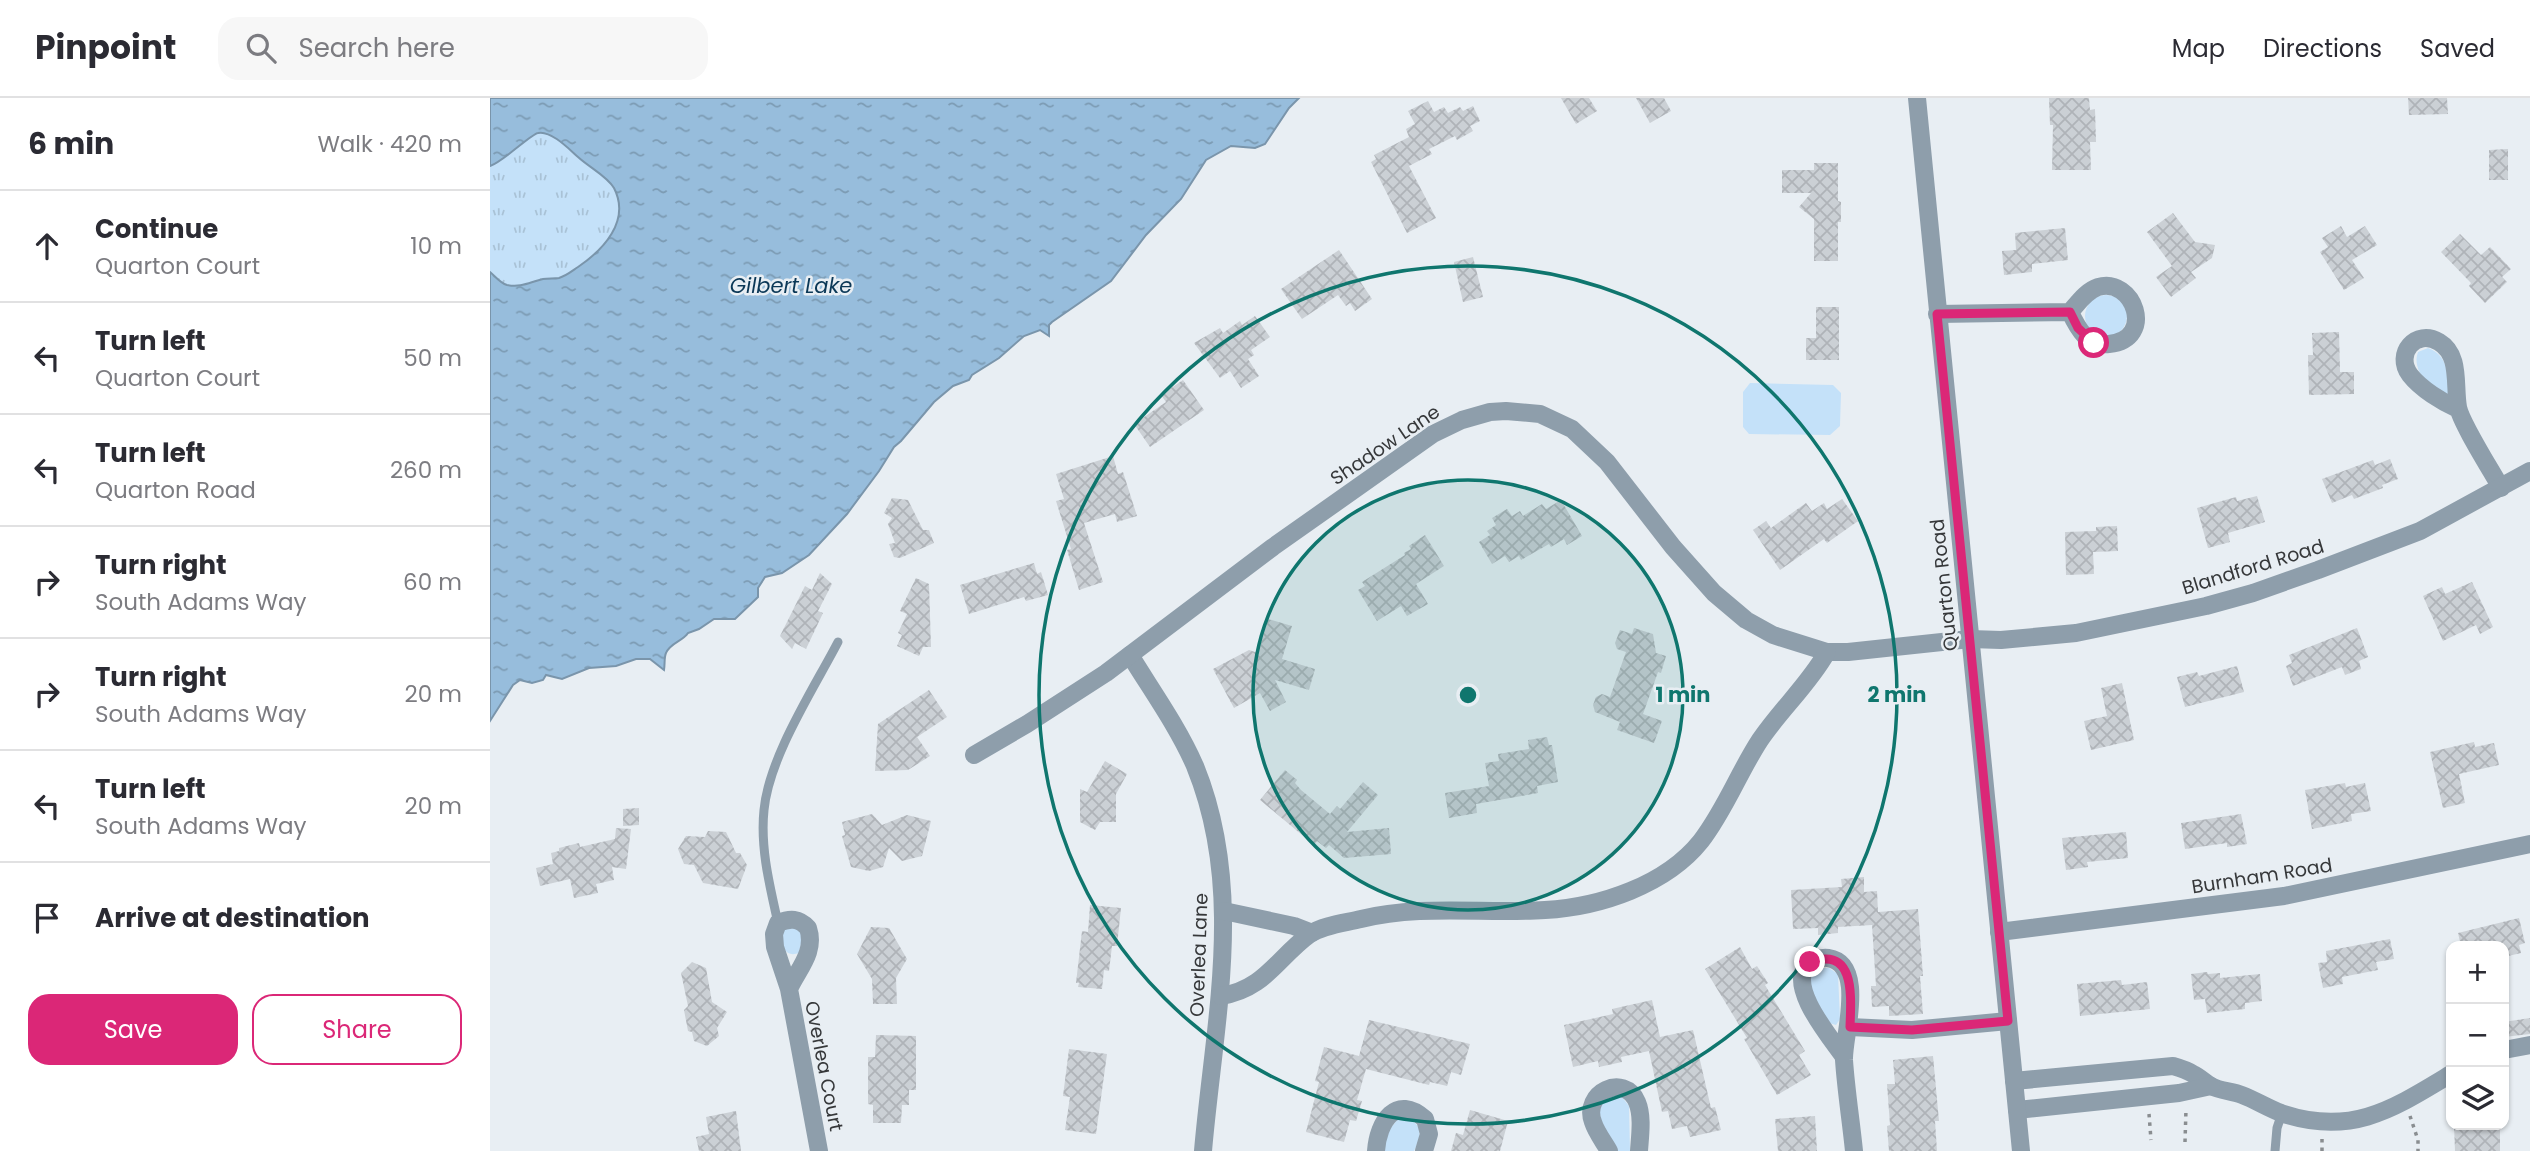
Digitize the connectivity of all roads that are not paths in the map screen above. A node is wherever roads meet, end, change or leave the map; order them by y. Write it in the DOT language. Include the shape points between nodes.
graph roads {
  1 [pos="1917,98"];
  2 [pos="2070,312"];
  3 [pos="1937,314"];
  4 [pos="2458,409"];
  5 [pos="2530,471"];
  6 [pos="2501,488"];
  7 [pos="1970,639"];
  8 [pos="838,642"];
  9 [pos="1827,652"];
  10 [pos="1130,655"];
  11 [pos="974,755"];
  12 [pos="2530,844"];
  13 [pos="1224,911"];
  14 [pos="778,923"];
  15 [pos="1998,932"];
  16 [pos="1312,933"];
  17 [pos="789,989"];
  18 [pos="1221,996"];
  19 [pos="2008,1021"];
  20 [pos="1850,1027"];
  21 [pos="2530,1045"];
  22 [pos="2509,1049"];
  23 [pos="1844,1057"];
  24 [pos="2446,1077"];
  25 [pos="2014,1081"];
  26 [pos="2211,1086"];
  27 [pos="2017,1110"];
  28 [pos="2282,1113"];
  29 [pos="819,1151"];
  30 [pos="1203,1151"];
  31 [pos="1376,1151"];
  32 [pos="1424,1151"];
  33 [pos="1609,1151"];
  34 [pos="1639,1151"];
  35 [pos="1854,1151"];
  36 [pos="2021,1151"];
  37 [pos="2275,1151"];
  1 -- 3 [label="street, Quarton Road"];
  2 -- 3 [label="street"];
  3 -- 7 [label="street, Quarton Road"];
  4 -- 6 [label="street"];
  5 -- 6 [label="street, Blandford Road"];
  6 -- 7 [label="street, Blandford Road" via="2378,549 2253,593 2076,633"];
  7 -- 9 [label="street, Shadow Lane"];
  7 -- 15 [label="street, Quarton Road"];
  8 -- 14 [label="lane" via="782,750 764,810 768,879"];
  9 -- 10 [label="street, Shadow Lane" via="1773,635 1714,593 1607,462 1572,429 1541,414 1506,411 1474,416 1433,434"];
  9 -- 16 [label="street" via="1766,732 1702,840 1663,875 1574,906 1390,913"];
  10 -- 11 [label="street, Shadow Lane" via="1071,697"];
  10 -- 13 [label="street, Overlea Lane" via="1201,783 1216,835"];
  12 -- 15 [label="street, Burnham Road" via="2284,896"];
  13 -- 16 [label="street"];
  13 -- 18 [label="street, Overlea Lane"];
  14 -- 17 [label="street, Overlea Court" via="775,947"];
  14 -- 17 [label="street, Overlea Court" via="796,919 811,936 808,954"];
  15 -- 19 [label="street, Quarton Road"];
  16 -- 18 [label="street" via="1249,989"];
  17 -- 29 [label="street, Overlea Court"];
  18 -- 30 [label="street, Overlea Lane"];
  19 -- 20 [label="street" via="1912,1030"];
  19 -- 25 [label="street, Quarton Road"];
  20 -- 23 [label="street"];
  20 -- 23 [label="street" via="1846,971 1829,958 1810,962 1803,972 1804,994"];
  21 -- 22 [label="street"];
  23 -- 35 [label="street"];
  24 -- 28 [label="street" via="2405,1102 2357,1121 2315,1121"];
  25 -- 26 [label="street" via="2173,1066"];
  25 -- 27 [label="street, Quarton Road"];
  26 -- 27 [label="street"];
  26 -- 28 [label="street"];
  27 -- 36 [label="street, Quarton Road"];
  28 -- 37 [label="lane"];
  31 -- 32 [label="street" via="1382,1125 1401,1109 1425,1119 1429,1134"];
  33 -- 34 [label="street" via="1592,1121 1591,1109 1594,1098 1612,1087 1628,1091 1638,1105"];
}
